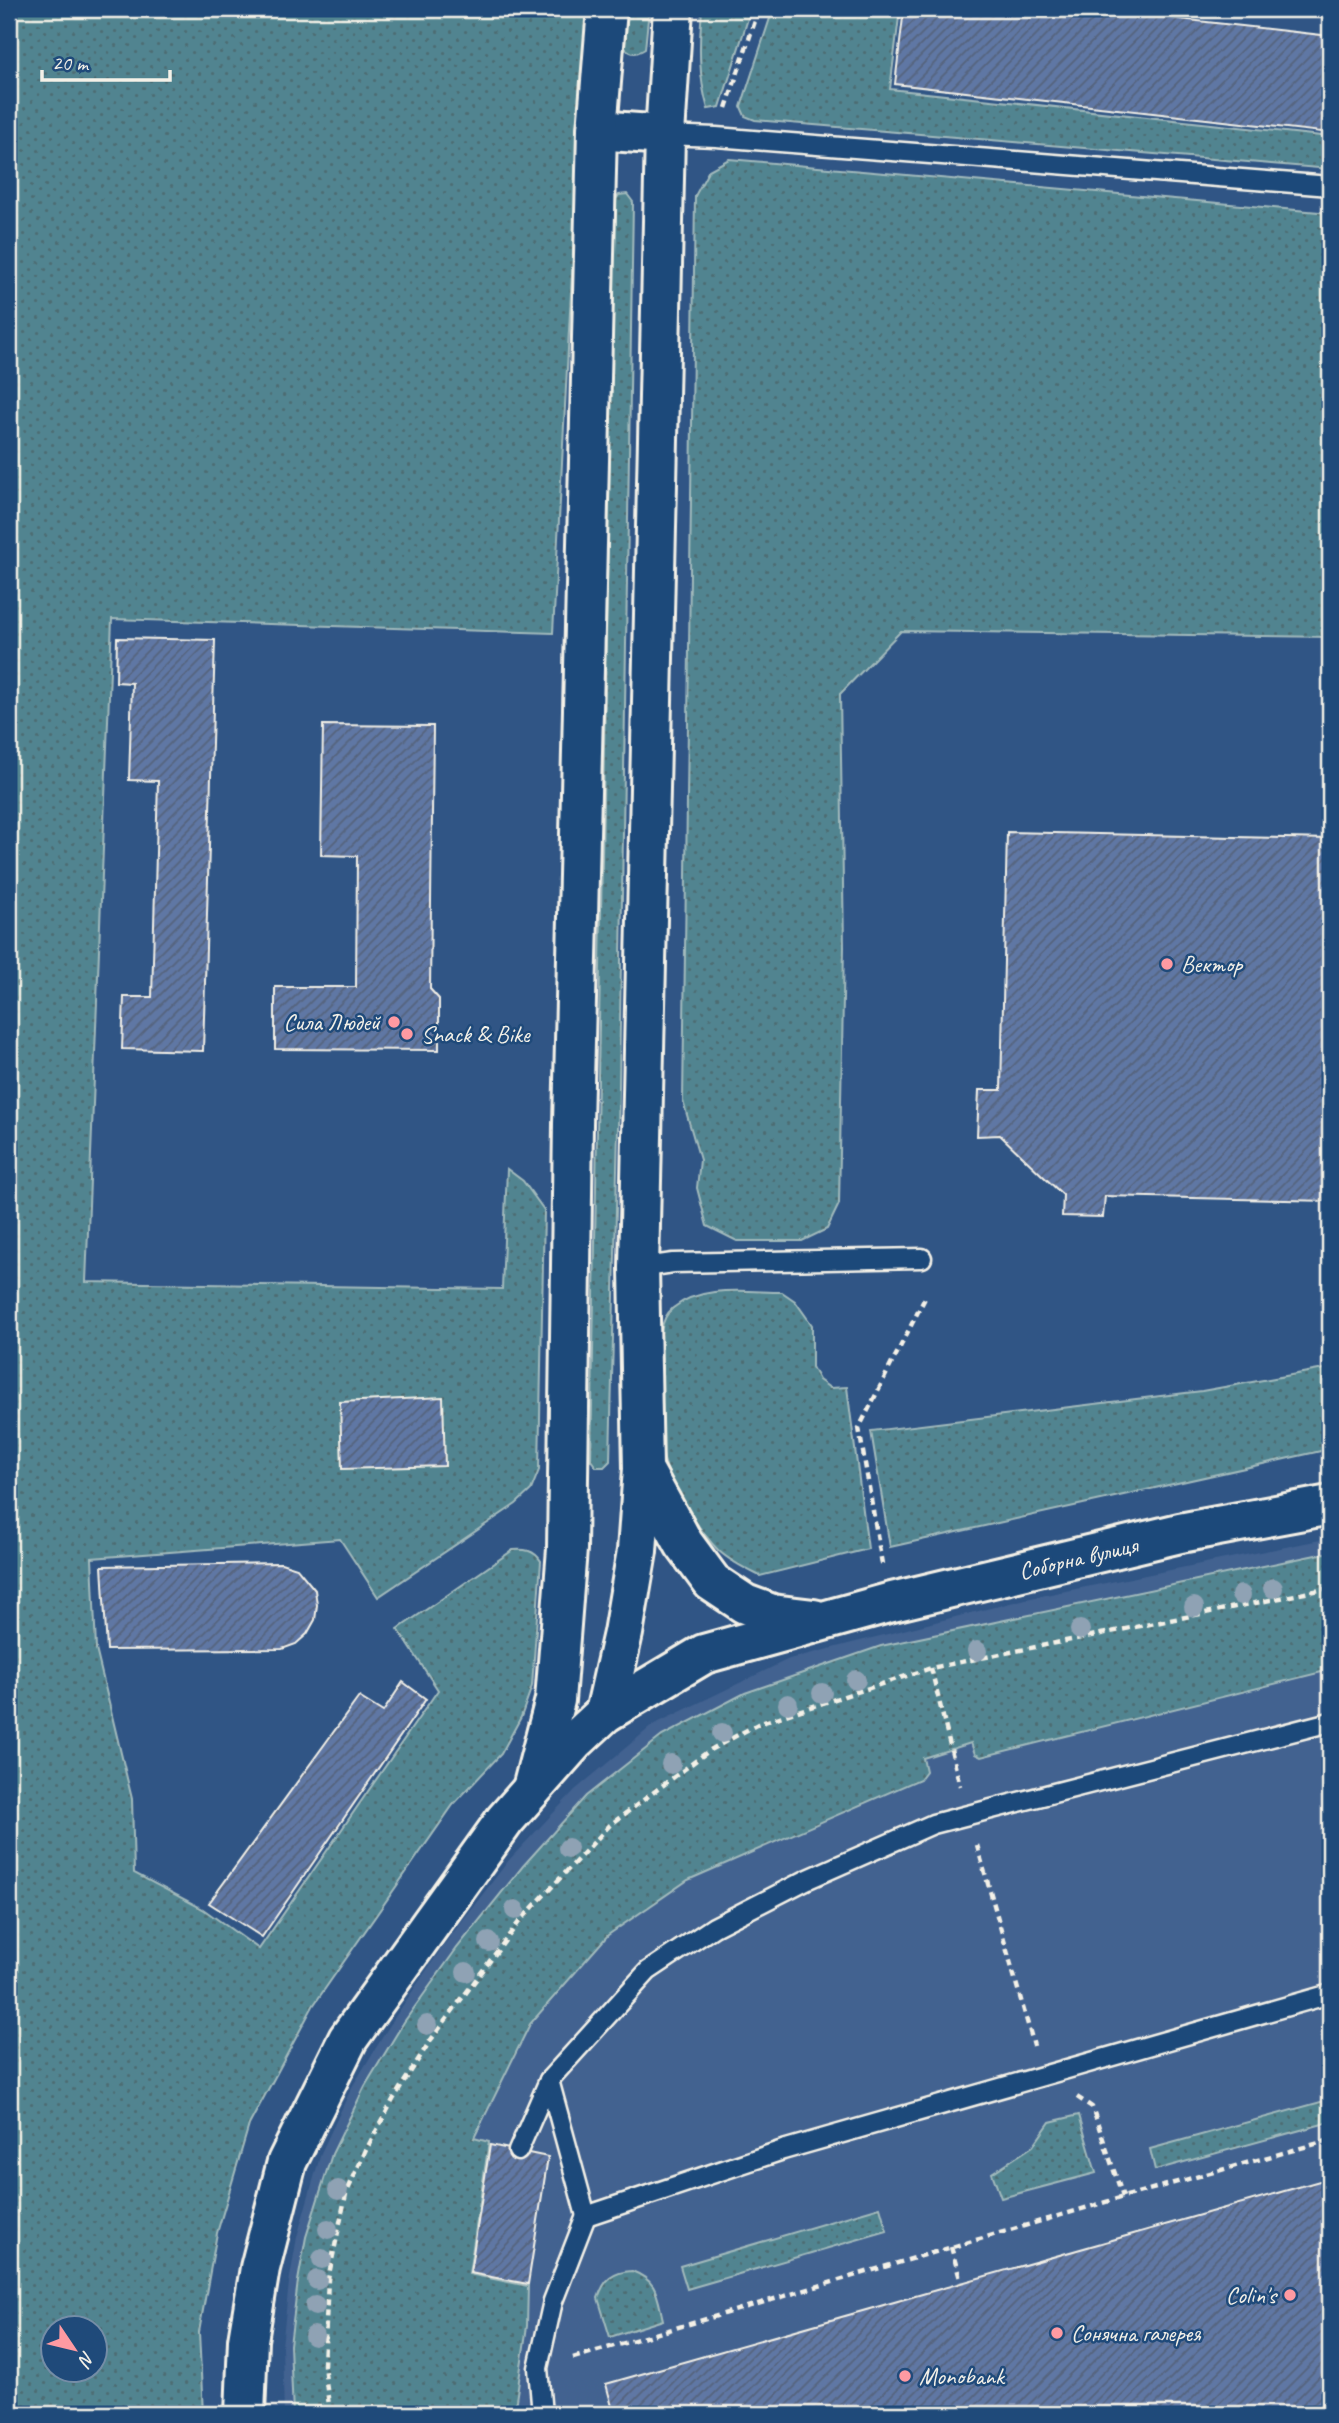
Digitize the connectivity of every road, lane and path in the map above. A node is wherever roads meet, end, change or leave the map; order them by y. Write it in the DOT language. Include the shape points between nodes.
graph roads {
  1 [pos="607,9"];
  2 [pos="673,9"];
  3 [pos="597,130"];
  4 [pos="665,135"];
  5 [pos="1330,186"];
  6 [pos="922,1258"];
  7 [pos="639,1268"];
  8 [pos="926,1296"];
  9 [pos="643,1469"];
  10 [pos="1330,1505"];
  11 [pos="1330,1588"];
  12 [pos="888,1603"];
  13 [pos="828,1621"];
  14 [pos="931,1668"];
  15 [pos="605,1713"];
  16 [pos="1330,1721"];
  17 [pos="532,1789"];
  18 [pos="968,1815"];
  19 [pos="1330,1994"];
  20 [pos="1043,2076"];
  21 [pos="549,2080"];
  22 [pos="1330,2140"];
  23 [pos="518,2151"];
  24 [pos="1123,2197"];
  25 [pos="586,2216"];
  26 [pos="951,2247"];
  27 [pos="961,2283"];
  28 [pos="538,2368"];
  29 [pos="246,2414"];
  30 [pos="330,2414"];
  31 [pos="542,2414"];
  1 -- 3 [label="street"];
  2 -- 4 [label="street"];
  3 -- 4 [label="street"];
  3 -- 17 [label="street" via="573,1096 567,1549 555,1700"];
  4 -- 5 [label="lane"];
  4 -- 7 [label="street"];
  6 -- 7 [label="lane" via="673,1263"];
  7 -- 9 [label="street"];
  8 -- 12 [label="path" via="859,1428"];
  9 -- 13 [label="street" via="684,1544 712,1582 772,1614"];
  9 -- 15 [label="street" via="637,1551"];
  10 -- 12 [label="street, Соборна вулиця" via="1180,1533"];
  11 -- 14 [label="path"];
  12 -- 13 [label="street, Соборна вулиця"];
  13 -- 15 [label="street, Соборна вулиця" via="704,1654"];
  14 -- 18 [label="path"];
  14 -- 30 [label="path" via="758,1724 710,1750 610,1825 519,1922 429,2041 394,2098 346,2194 328,2279 324,2365"];
  15 -- 17 [label="street, Соборна вулиця"];
  16 -- 18 [label="lane"];
  17 -- 29 [label="street, Соборна вулиця" via="348,2039 287,2161 260,2268 248,2340"];
  18 -- 20 [label="path"];
  18 -- 21 [label="lane" via="898,1839 714,1927 648,1971"];
  19 -- 20 [label="lane"];
  20 -- 24 [label="path" via="1092,2107"];
  20 -- 25 [label="lane" via="783,2150"];
  21 -- 23 [label="lane"];
  21 -- 25 [label="lane"];
  22 -- 24 [label="path"];
  24 -- 26 [label="path"];
  25 -- 28 [label="lane" via="553,2301"];
  26 -- 27 [label="path"];
  26 -- 28 [label="path"];
  28 -- 31 [label="lane"];
}
